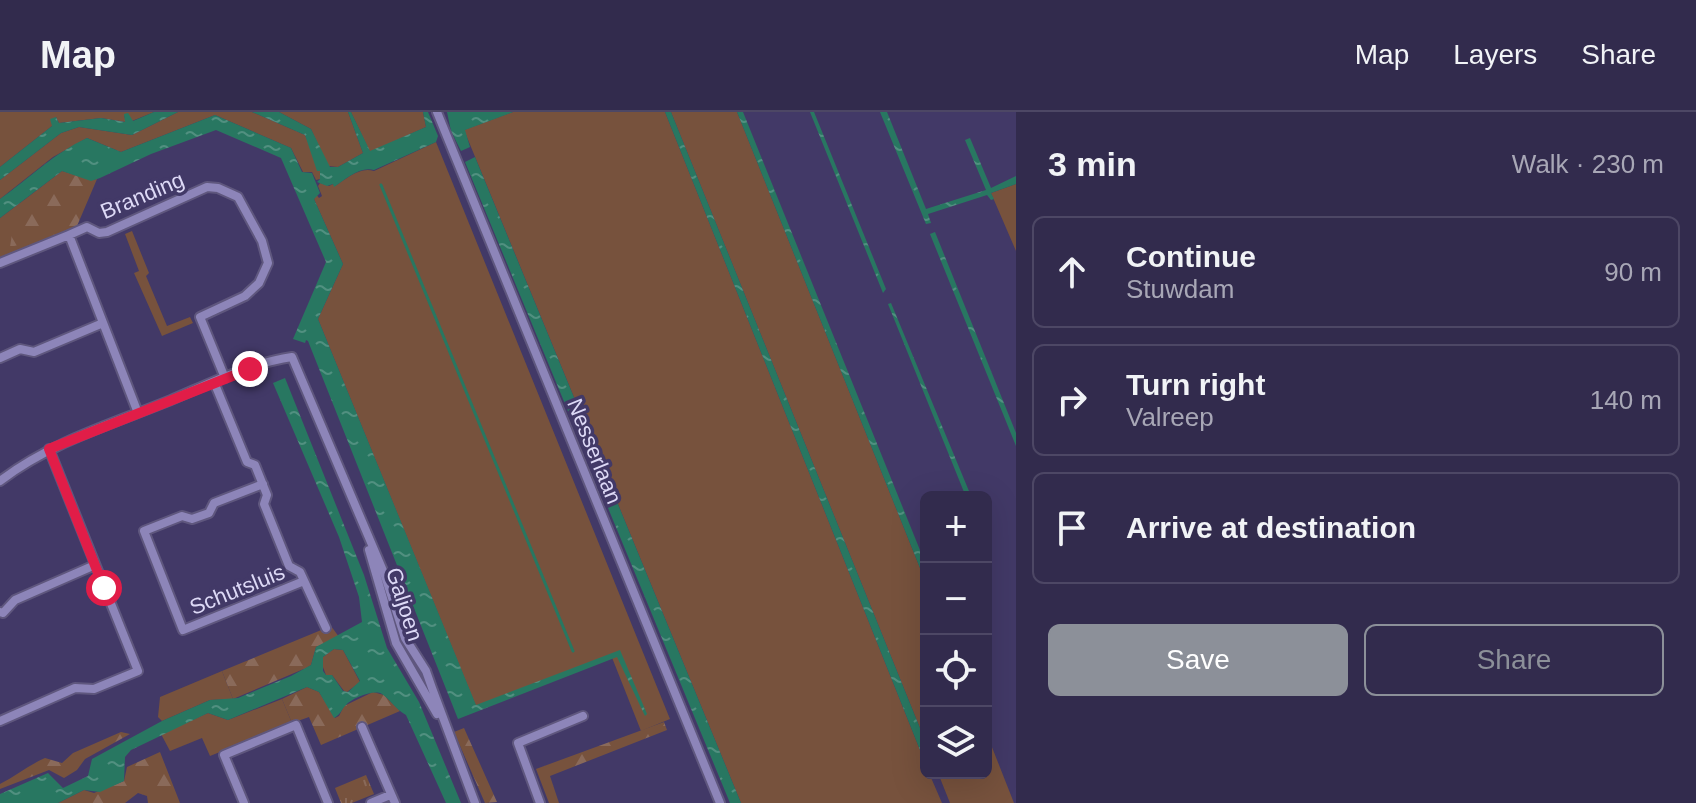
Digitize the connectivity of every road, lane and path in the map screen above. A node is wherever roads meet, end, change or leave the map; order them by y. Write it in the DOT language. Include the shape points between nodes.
graph roads {
  1 [pos="437,112"];
  2 [pos="69,235"];
  3 [pos="0,263"];
  4 [pos="103,323"];
  5 [pos="0,358"];
  6 [pos="225,378"];
  7 [pos="214,382"];
  8 [pos="138,413"];
  9 [pos="49,449"];
  10 [pos="0,481"];
  11 [pos="263,484"];
  12 [pos="95,565"];
  13 [pos="304,581"];
  14 [pos="0,612"];
  15 [pos="326,628"];
  16 [pos="583,716"];
  17 [pos="0,721"];
  18 [pos="362,727"];
  19 [pos="392,799"];
  20 [pos="244,803"];
  21 [pos="328,803"];
  22 [pos="371,803"];
  23 [pos="475,803"];
  24 [pos="540,803"];
  25 [pos="720,803"];
  1 -- 25 [label="street, Nesserlaan"];
  2 -- 3 [label="street"];
  2 -- 4 [label="street"];
  2 -- 6 [label="street, Branding" via="87,227 107,232 207,187 238,197 268,263 259,283 245,296 200,317"];
  4 -- 5 [label="street" via="34,352 20,349"];
  4 -- 8 [label="street"];
  6 -- 7 [label="street"];
  6 -- 23 [label="street, Galjoen" via="292,357 362,527 396,643 446,731"];
  7 -- 8 [label="street"];
  7 -- 11 [label="street, Schutsluis" via="247,462 255,465"];
  8 -- 9 [label="street"];
  9 -- 10 [label="street"];
  9 -- 12 [label="street"];
  11 -- 13 [label="street, Schutsluis" via="264,504 289,566"];
  11 -- 13 [label="street, Schutsluis" via="214,503 209,513 192,519 182,516 144,531 183,630"];
  12 -- 14 [label="street" via="15,600"];
  12 -- 17 [label="street" via="138,671 94,689 75,688"];
  13 -- 15 [label="street, Schutsluis"];
  16 -- 24 [label="street" via="518,743"];
  18 -- 19 [label="street"];
  19 -- 22 [label="street"];
  20 -- 21 [label="street" via="224,755 296,725"];
}
